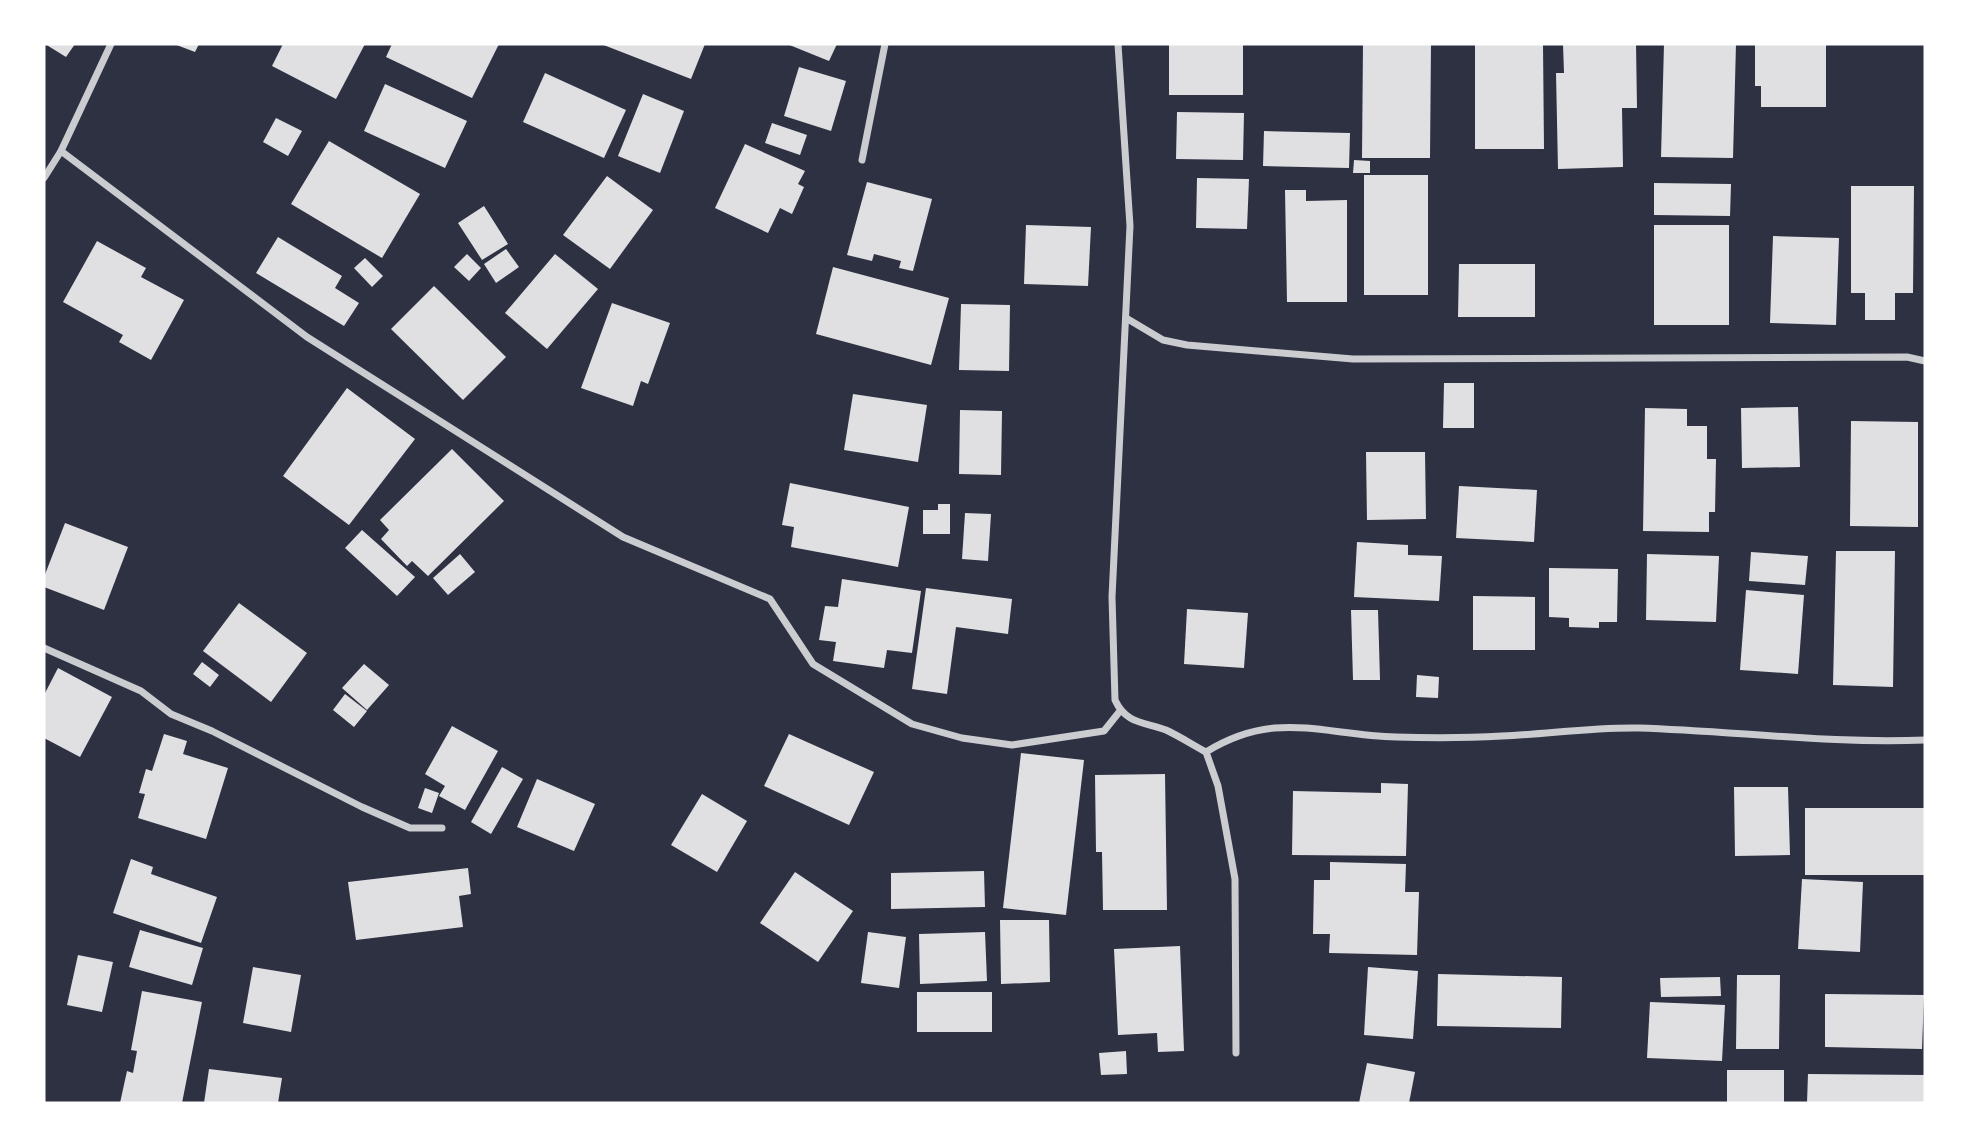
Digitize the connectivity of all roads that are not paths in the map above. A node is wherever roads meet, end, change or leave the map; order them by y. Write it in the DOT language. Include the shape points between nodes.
graph roads {
  1 [pos="111,44"];
  2 [pos="885,44"];
  3 [pos="1118,44"];
  4 [pos="61,150"];
  5 [pos="862,160"];
  6 [pos="44,178"];
  7 [pos="1126,318"];
  8 [pos="1925,361"];
  9 [pos="44,648"];
  10 [pos="1120,710"];
  11 [pos="1925,740"];
  12 [pos="1206,752"];
  13 [pos="442,828"];
  14 [pos="1236,1053"];
  1 -- 4 [label="street"];
  2 -- 5 [label="street"];
  3 -- 7 [label="street" via="1130,226"];
  4 -- 6 [label="street"];
  4 -- 10 [label="street" via="307,337 412,404 623,537 770,599 813,664 912,724 962,738 1012,744 1104,731"];
  7 -- 8 [label="street" via="1163,340 1187,345 1353,359 1907,357"];
  7 -- 10 [label="street" via="1112,597 1113,675"];
  9 -- 13 [label="street" via="141,691 171,714 362,807 410,828"];
  10 -- 12 [label="street" via="1133,722 1166,730"];
  11 -- 12 [label="street" via="1876,742 1637,728 1396,737 1299,726 1265,727 1229,737"];
  12 -- 14 [label="street" via="1234,879"];
}
